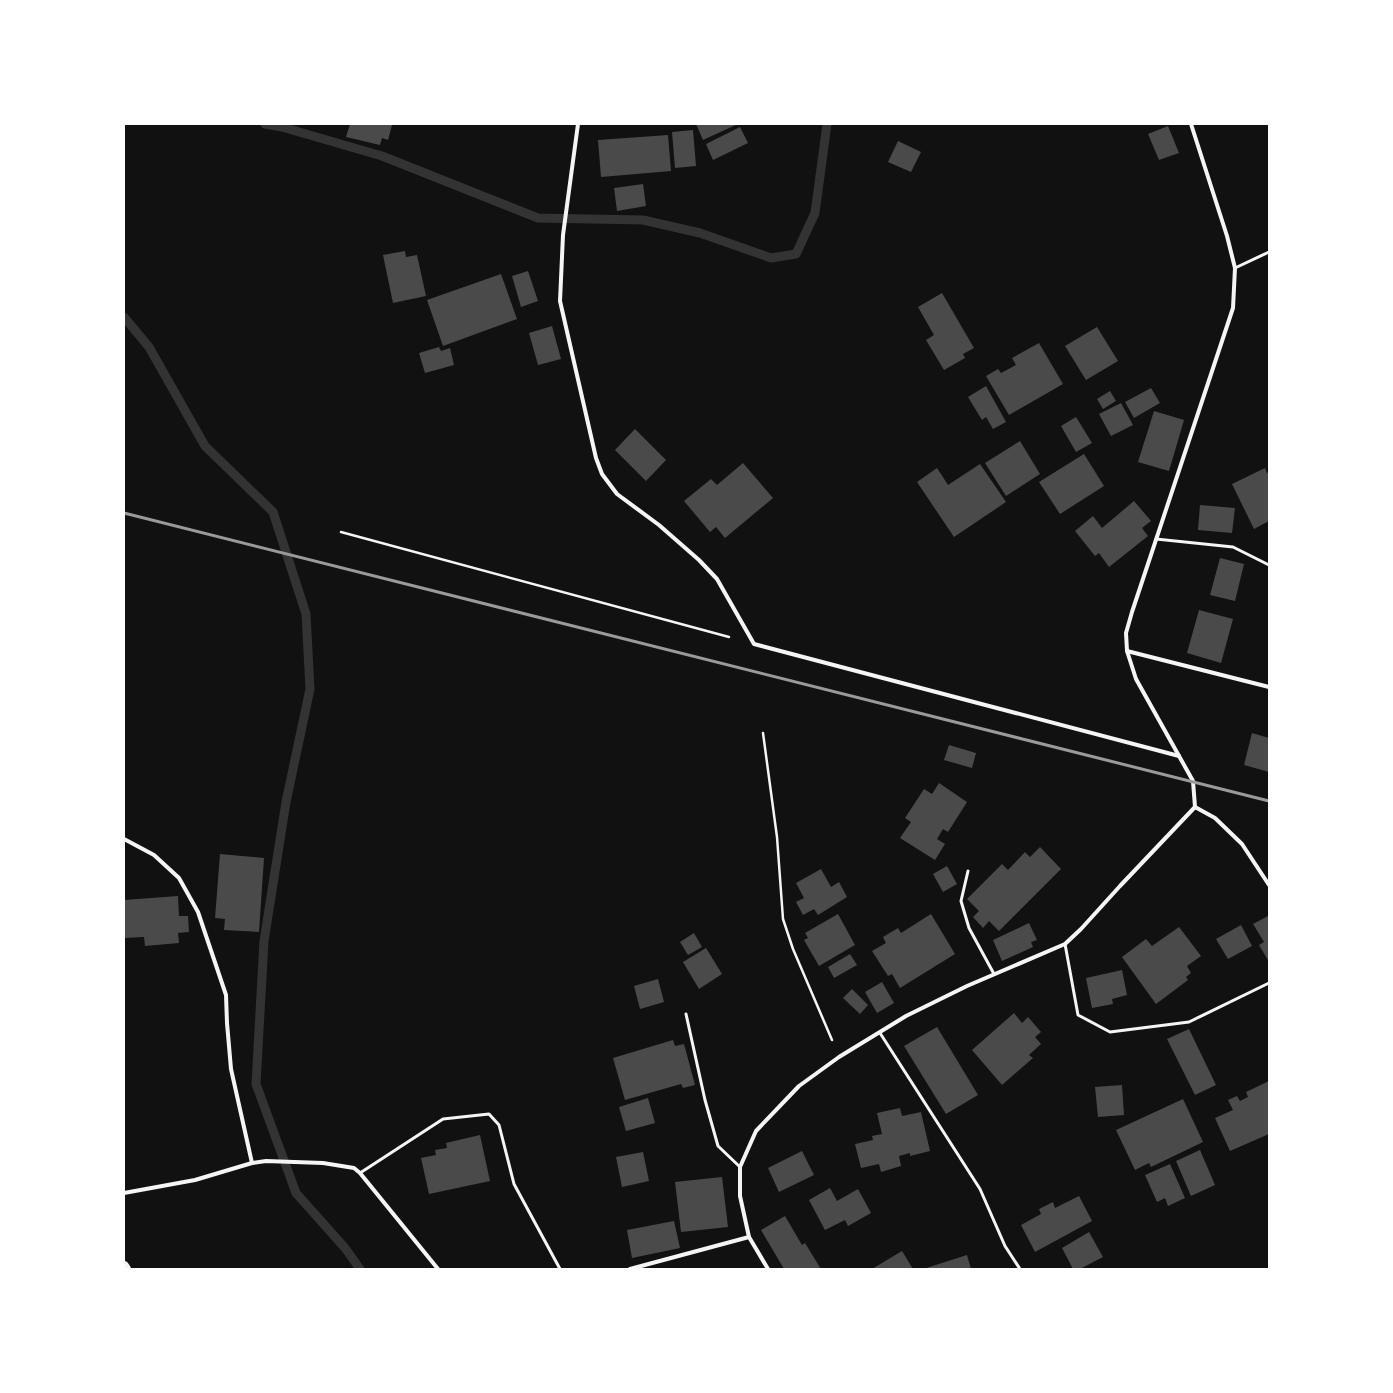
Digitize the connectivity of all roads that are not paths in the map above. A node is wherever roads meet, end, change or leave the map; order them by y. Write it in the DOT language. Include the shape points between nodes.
graph roads {
  1 [pos="578,124"];
  2 [pos="1191,124"];
  3 [pos="1269,252"];
  4 [pos="1235,268"];
  5 [pos="1156,539"];
  6 [pos="1269,566"];
  7 [pos="1127,651"];
  8 [pos="1269,687"];
  9 [pos="1179,756"];
  10 [pos="1195,807"];
  11 [pos="124,839"];
  12 [pos="968,871"];
  13 [pos="1269,885"];
  14 [pos="1065,944"];
  15 [pos="994,974"];
  16 [pos="1269,983"];
  17 [pos="686,1014"];
  18 [pos="880,1033"];
  19 [pos="252,1163"];
  20 [pos="740,1167"];
  21 [pos="360,1173"];
  22 [pos="124,1193"];
  23 [pos="749,1237"];
  24 [pos="124,1266"];
  25 [pos="126,1269"];
  26 [pos="438,1269"];
  27 [pos="560,1269"];
  28 [pos="630,1269"];
  29 [pos="768,1269"];
  30 [pos="1020,1269"];
  1 -- 9 [label="street" via="563,235 560,301 596,458 602,474 617,494 659,524 717,579 754,644"];
  2 -- 4 [label="street"];
  3 -- 4 [label="lane"];
  4 -- 5 [label="street" via="1233,308"];
  5 -- 6 [label="lane" via="1232,547"];
  5 -- 7 [label="street" via="1126,633"];
  7 -- 8 [label="street"];
  7 -- 9 [label="street" via="1136,679"];
  9 -- 10 [label="street" via="1193,781"];
  10 -- 13 [label="street" via="1215,818 1242,844"];
  10 -- 14 [label="street"];
  11 -- 19 [label="street" via="154,854 179,878 198,912 226,995 231,1069"];
  12 -- 15 [label="lane" via="961,901 970,928"];
  14 -- 15 [label="street"];
  14 -- 16 [label="lane" via="1078,1015 1110,1032 1189,1022"];
  15 -- 18 [label="street" via="906,1016"];
  17 -- 20 [label="lane" via="704,1100 718,1146"];
  18 -- 20 [label="street" via="838,1057 799,1086 756,1131"];
  18 -- 30 [label="lane" via="980,1189 1005,1246"];
  19 -- 21 [label="street" via="323,1163 354,1168"];
  19 -- 22 [label="street" via="195,1180"];
  20 -- 23 [label="street" via="740,1196"];
  21 -- 26 [label="street"];
  21 -- 27 [label="lane" via="443,1119 489,1114 499,1125 514,1184"];
  23 -- 28 [label="street"];
  23 -- 29 [label="street"];
  24 -- 25 [label="main road"];
}
